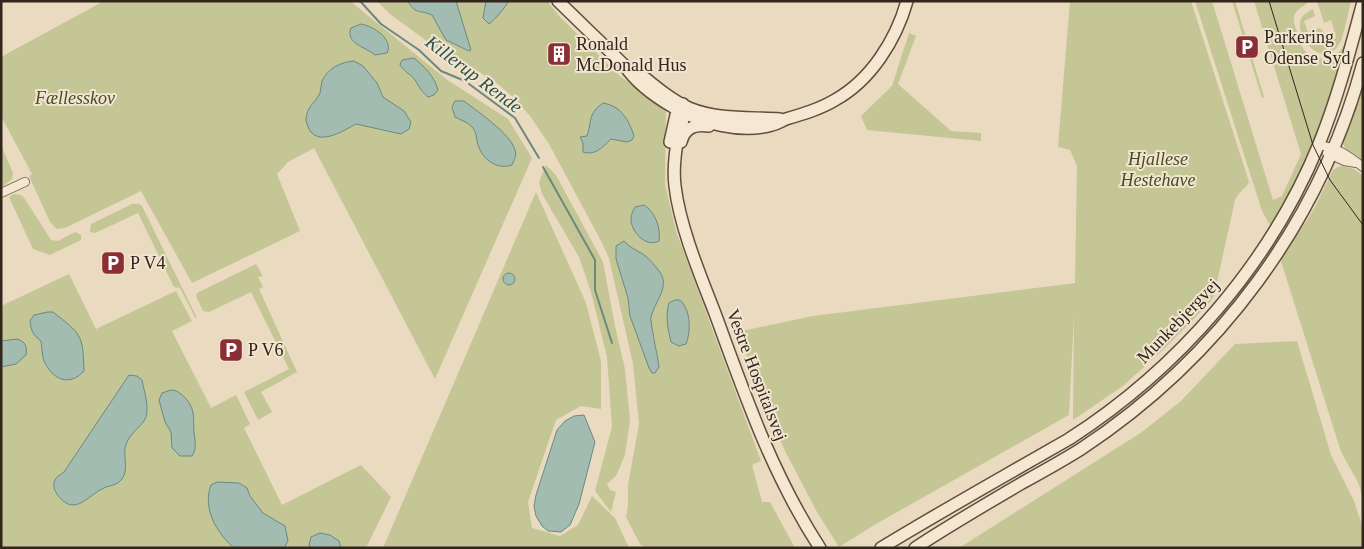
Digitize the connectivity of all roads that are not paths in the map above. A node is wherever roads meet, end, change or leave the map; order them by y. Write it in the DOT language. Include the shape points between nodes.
graph roads {
  1 [pos="558,1"];
  2 [pos="908,1"];
  3 [pos="1363,2"];
  4 [pos="1363,63"];
  5 [pos="682,110"];
  6 [pos="785,120"];
  7 [pos="731,126"];
  8 [pos="1318,145"];
  9 [pos="1332,152"];
  10 [pos="1361,166"];
  11 [pos="25,182"];
  12 [pos="1,194"];
  13 [pos="679,208"];
  14 [pos="820,548"];
  15 [pos="881,548"];
  16 [pos="915,548"];
  1 -- 5 [label="street" via="647,91"];
  2 -- 6 [label="street" via="900,26 871,71 836,100"];
  3 -- 8 [label="street, Munkebjergvej" via="1339,90"];
  4 -- 9 [label="street, Munkebjergvej"];
  5 -- 6 [label="street"];
  5 -- 7 [label="street" via="700,120"];
  5 -- 13 [label="street, Vestre Hospitalsvej" via="674,163"];
  6 -- 7 [label="street" via="759,128"];
  7 -- 13 [label="street" via="697,125 685,132 678,162"];
  8 -- 9 [label="street"];
  8 -- 15 [label="street, Munkebjergvej" via="1282,217 1239,284 1162,366 1069,438"];
  9 -- 10 [label="street"];
  9 -- 16 [label="street, Munkebjergvej" via="1308,202 1265,272 1217,333 1172,379 1136,410 1080,450"];
  11 -- 12 [label="street"];
  13 -- 14 [label="street, Vestre Hospitalsvej" via="770,457"];
}
